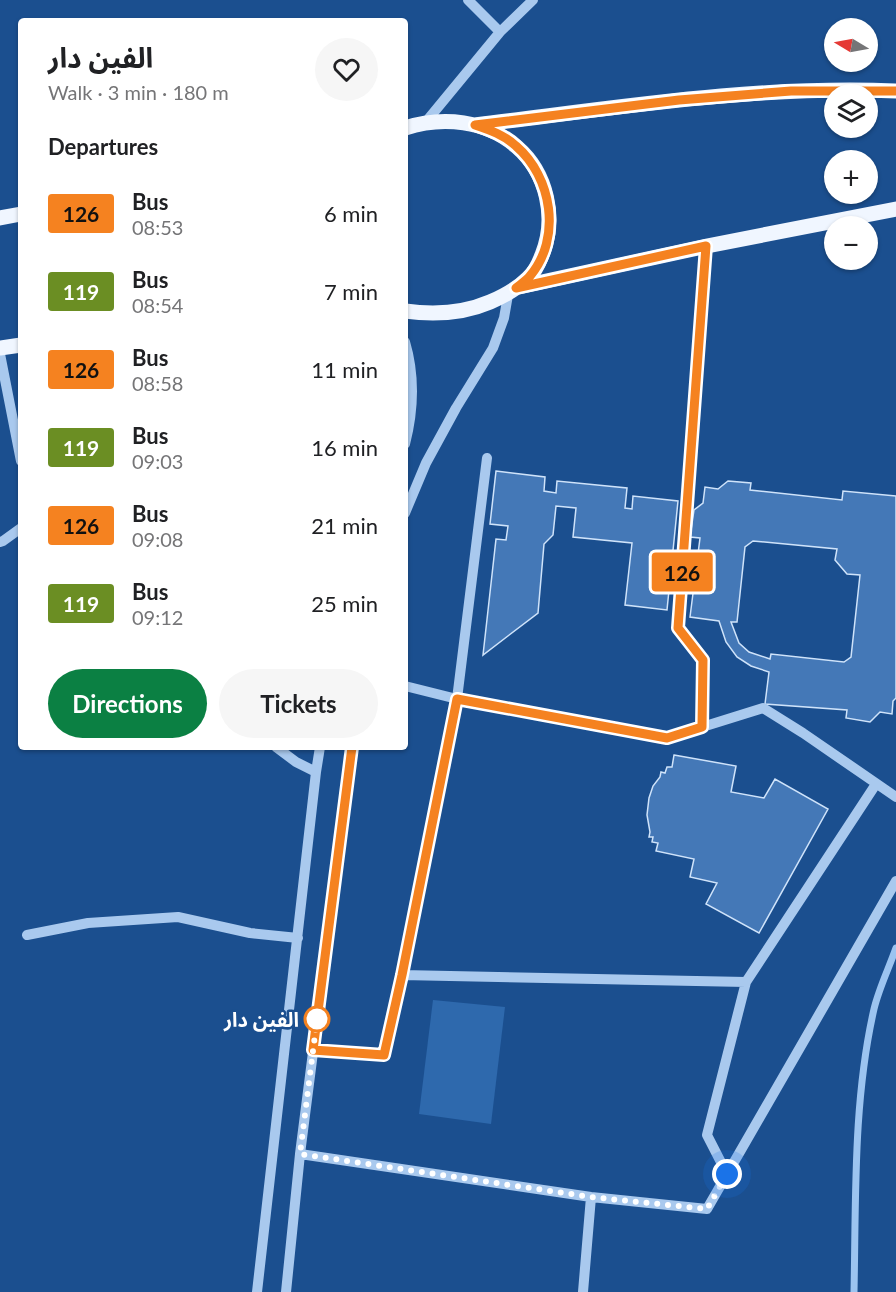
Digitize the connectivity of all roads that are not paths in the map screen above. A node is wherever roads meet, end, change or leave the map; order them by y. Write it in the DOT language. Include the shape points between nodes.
graph roads {
  1 [pos="468,0"];
  2 [pos="532,0"];
  3 [pos="500,32"];
  4 [pos="896,91"];
  5 [pos="425,123"];
  6 [pos="475,125"];
  7 [pos="408,127"];
  8 [pos="896,209"];
  9 [pos="18,215"];
  10 [pos="0,218"];
  11 [pos="706,246"];
  12 [pos="512,291"];
  13 [pos="408,311"];
  14 [pos="18,345"];
  15 [pos="0,348"];
  16 [pos="0,354"];
  17 [pos="408,355"];
  18 [pos="408,433"];
  19 [pos="18,446"];
  20 [pos="487,458"];
  21 [pos="408,506"];
  22 [pos="18,530"];
  23 [pos="0,542"];
  24 [pos="408,688"];
  25 [pos="457,699"];
  26 [pos="702,727"];
  27 [pos="280,750"];
  28 [pos="320,750"];
  29 [pos="352,750"];
  30 [pos="316,772"];
  31 [pos="876,784"];
  32 [pos="896,797"];
  33 [pos="896,881"];
  34 [pos="27,935"];
  35 [pos="298,938"];
  36 [pos="402,975"];
  37 [pos="746,982"];
  38 [pos="313,1050"];
  39 [pos="300,1154"];
  40 [pos="727,1174"];
  41 [pos="591,1197"];
  42 [pos="256,1292"];
  43 [pos="286,1292"];
  44 [pos="583,1292"];
  1 -- 3 [label="street"];
  2 -- 3 [label="street"];
  3 -- 5 [label="street"];
  4 -- 6 [label="main road" via="780,92 679,100"];
  5 -- 6 [label="main road"];
  5 -- 7 [label="main road"];
  6 -- 12 [label="main road" via="517,146 537,171 548,200 546,248 530,277"];
  8 -- 11 [label="main road"];
  9 -- 10 [label="main road"];
  11 -- 12 [label="main road"];
  11 -- 26 [label="street" via="678,628 703,660"];
  12 -- 13 [label="main road" via="481,306 462,310"];
  12 -- 21 [label="street" via="493,348 426,462"];
  14 -- 15 [label="main road"];
  16 -- 19 [label="street"];
  17 -- 18 [label="street" via="413,384"];
  20 -- 25 [label="street"];
  22 -- 23 [label="street"];
  24 -- 25 [label="street"];
  25 -- 26 [label="street" via="667,738"];
  25 -- 36 [label="street"];
  26 -- 31 [label="street" via="763,708"];
  27 -- 30 [label="street"];
  28 -- 30 [label="street"];
  29 -- 38 [label="street"];
  30 -- 35 [label="street"];
  31 -- 32 [label="street"];
  31 -- 37 [label="street"];
  33 -- 40 [label="street"];
  34 -- 35 [label="street" via="88,923 178,917 250,933"];
  35 -- 42 [label="street"];
  36 -- 37 [label="street"];
  36 -- 38 [label="street" via="384,1055"];
  37 -- 40 [label="street" via="707,1135"];
  38 -- 39 [label="street"];
  39 -- 41 [label="street"];
  39 -- 43 [label="street"];
  40 -- 41 [label="street" via="707,1209"];
  41 -- 44 [label="street"];
}
